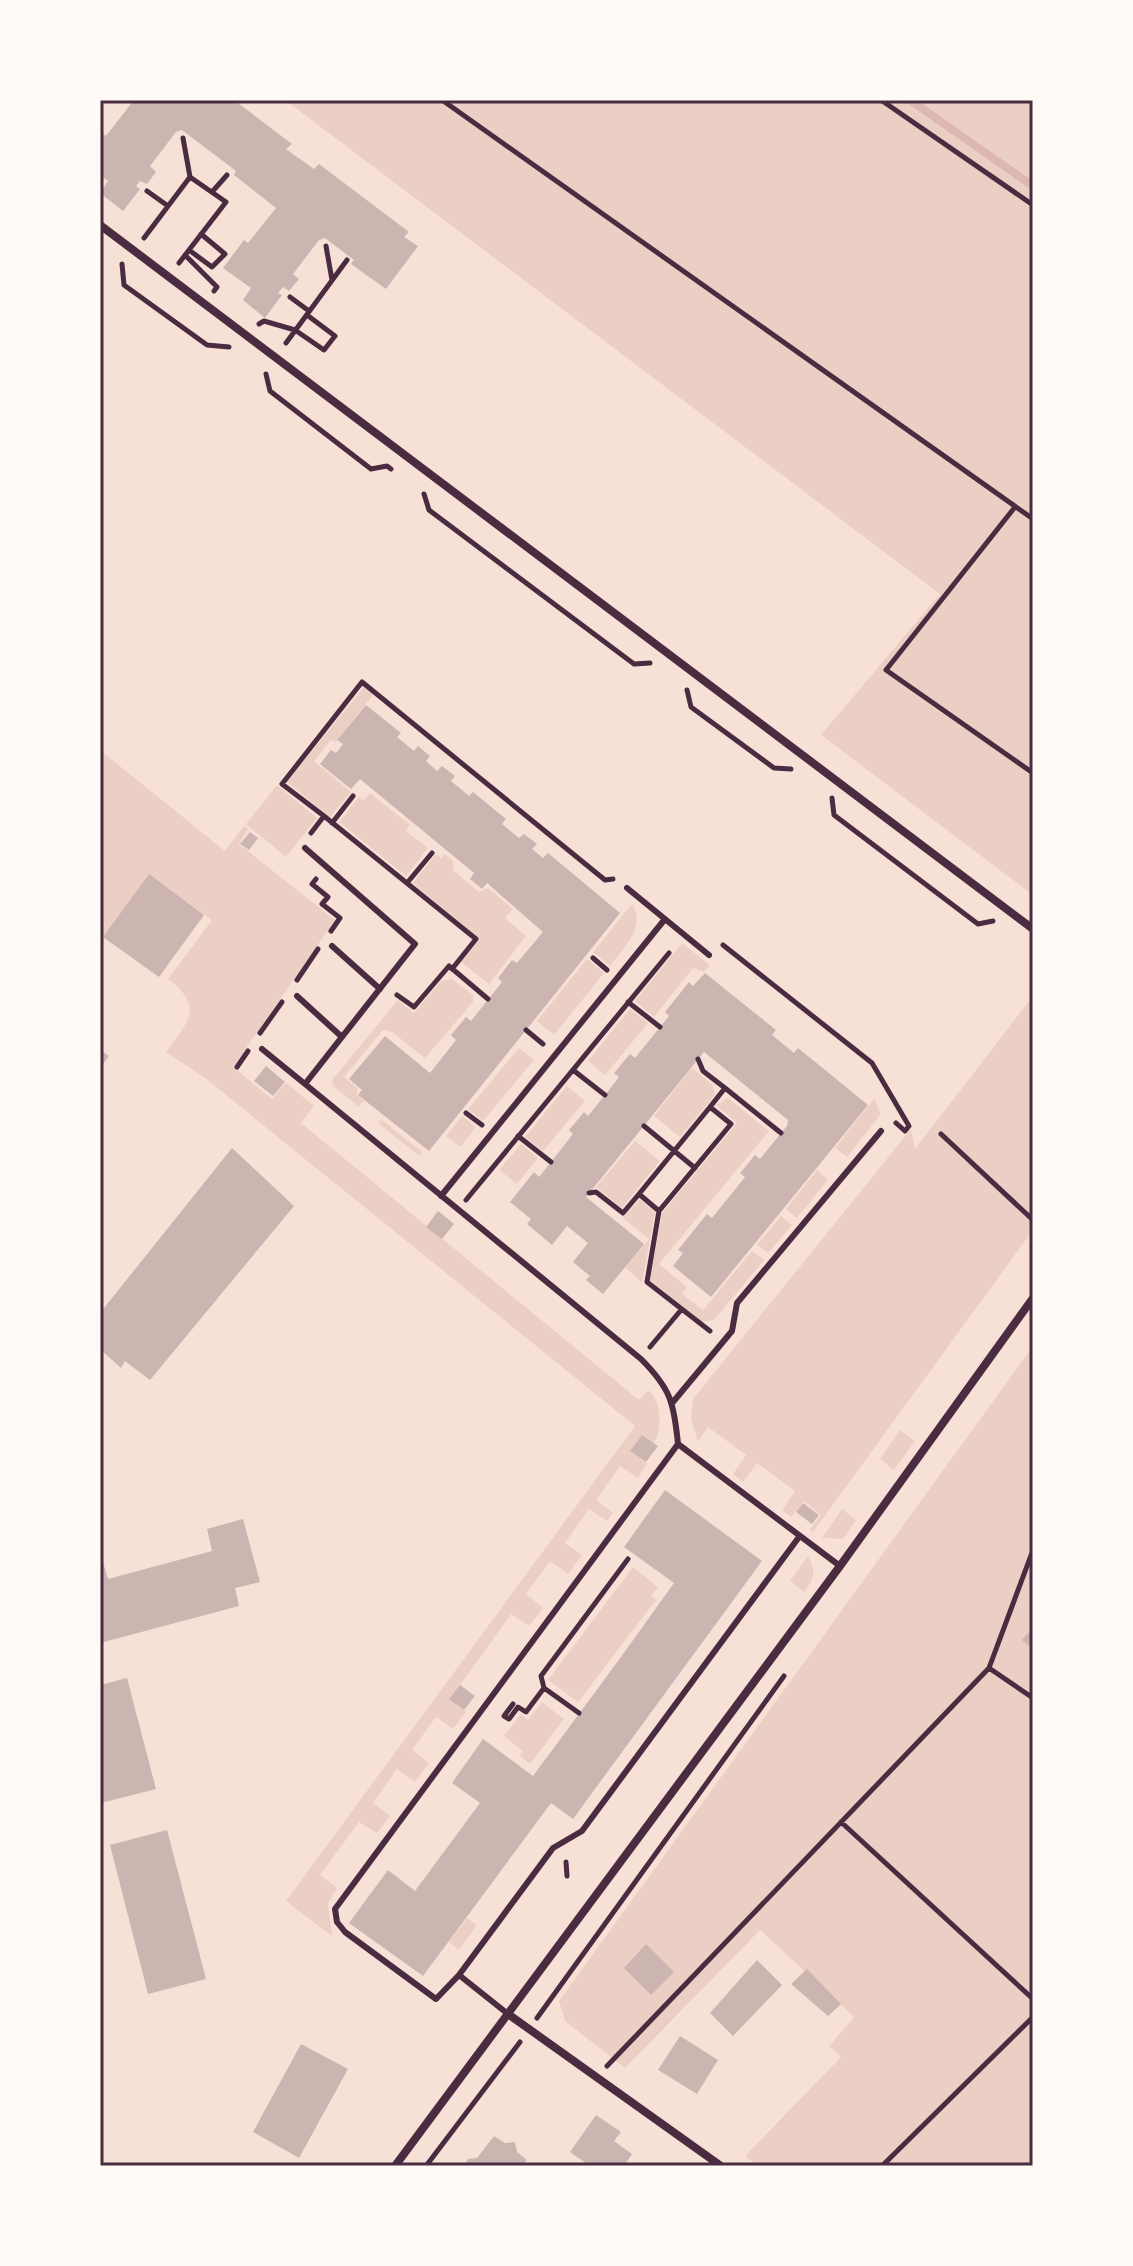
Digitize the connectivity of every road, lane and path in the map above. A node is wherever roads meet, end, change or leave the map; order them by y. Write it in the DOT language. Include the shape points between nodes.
graph roads {
  1 [pos="442,100"];
  2 [pos="881,100"];
  3 [pos="183,138"];
  4 [pos="227,175"];
  5 [pos="190,177"];
  6 [pos="147,191"];
  7 [pos="212,192"];
  8 [pos="1033,205"];
  9 [pos="168,206"];
  10 [pos="100,225"];
  11 [pos="201,234"];
  12 [pos="144,239"];
  13 [pos="326,246"];
  14 [pos="187,253"];
  15 [pos="111,256"];
  16 [pos="347,260"];
  17 [pos="178,264"];
  18 [pos="332,280"];
  19 [pos="213,291"];
  20 [pos="290,297"];
  21 [pos="308,313"];
  22 [pos="258,325"];
  23 [pos="295,330"];
  24 [pos="286,343"];
  25 [pos="236,352"];
  26 [pos="257,368"];
  27 [pos="397,474"];
  28 [pos="418,489"];
  29 [pos="1015,507"];
  30 [pos="1033,519"];
  31 [pos="659,669"];
  32 [pos="679,684"];
  33 [pos="1033,773"];
  34 [pos="801,776"];
  35 [pos="822,791"];
  36 [pos="353,796"];
  37 [pos="324,816"];
  38 [pos="332,823"];
  39 [pos="309,835"];
  40 [pos="305,848"];
  41 [pos="432,853"];
  42 [pos="308,871"];
  43 [pos="620,878"];
  44 [pos="407,883"];
  45 [pos="627,888"];
  46 [pos="665,919"];
  47 [pos="994,921"];
  48 [pos="1033,929"];
  49 [pos="722,944"];
  50 [pos="332,946"];
  51 [pos="669,953"];
  52 [pos="709,955"];
  53 [pos="452,969"];
  54 [pos="290,989"];
  55 [pos="380,989"];
  56 [pos="297,996"];
  57 [pos="488,999"];
  58 [pos="283,1000"];
  59 [pos="628,1002"];
  60 [pos="389,1005"];
  61 [pos="660,1027"];
  62 [pos="342,1037"];
  63 [pos="262,1049"];
  64 [pos="698,1059"];
  65 [pos="237,1067"];
  66 [pos="573,1070"];
  67 [pos="305,1084"];
  68 [pos="725,1088"];
  69 [pos="605,1095"];
  70 [pos="710,1107"];
  71 [pos="897,1124"];
  72 [pos="644,1126"];
  73 [pos="881,1131"];
  74 [pos="781,1133"];
  75 [pos="941,1134"];
  76 [pos="518,1136"];
  77 [pos="674,1151"];
  78 [pos="551,1162"];
  79 [pos="695,1168"];
  80 [pos="472,1192"];
  81 [pos="589,1193"];
  82 [pos="639,1194"];
  83 [pos="441,1196"];
  84 [pos="659,1211"];
  85 [pos="1033,1220"];
  86 [pos="1033,1298"];
  87 [pos="681,1310"];
  88 [pos="733,1323"];
  89 [pos="656,1340"];
  90 [pos="673,1402"];
  91 [pos="678,1444"];
  92 [pos="799,1537"];
  93 [pos="1033,1550"];
  94 [pos="628,1559"];
  95 [pos="840,1566"];
  96 [pos="791,1666"];
  97 [pos="989,1668"];
  98 [pos="544,1688"];
  99 [pos="1033,1698"];
  100 [pos="513,1704"];
  101 [pos="579,1713"];
  102 [pos="841,1822"];
  103 [pos="565,1863"];
  104 [pos="567,1876"];
  105 [pos="459,1975"];
  106 [pos="1033,1999"];
  107 [pos="508,2014"];
  108 [pos="1033,2017"];
  109 [pos="529,2030"];
  110 [pos="594,2077"];
  111 [pos="395,2166"];
  112 [pos="426,2166"];
  113 [pos="721,2166"];
  114 [pos="882,2166"];
  1 -- 29 [label="path"];
  2 -- 8 [label="path"];
  3 -- 5 [label="path"];
  4 -- 7 [label="path"];
  5 -- 7 [label="path"];
  5 -- 9 [label="path"];
  6 -- 9 [label="path"];
  7 -- 11 [label="path" via="226,202"];
  9 -- 12 [label="path"];
  10 -- 48 [label="street"];
  11 -- 14 [label="path"];
  11 -- 14 [label="path" via="225,254 212,267"];
  13 -- 18 [label="path"];
  14 -- 17 [label="path"];
  14 -- 19 [label="path" via="217,287"];
  15 -- 25 [label="path" via="122,264 124,285 207,345 226,344"];
  16 -- 18 [label="path"];
  18 -- 21 [label="path"];
  20 -- 21 [label="path"];
  21 -- 23 [label="path"];
  21 -- 23 [label="path" via="335,336 324,350"];
  22 -- 23 [label="path" via="264,321"];
  23 -- 24 [label="path"];
  26 -- 27 [label="path" via="267,375 270,391 371,469 387,466"];
  28 -- 31 [label="path" via="428,497 429,510 634,664 649,662"];
  29 -- 30 [label="path"];
  29 -- 33 [label="path" via="886,670"];
  32 -- 34 [label="path" via="689,691 691,707 774,768"];
  35 -- 47 [label="path" via="833,798 834,815 978,924"];
  36 -- 38 [label="path"];
  37 -- 38 [label="path"];
  37 -- 39 [label="path"];
  37 -- 43 [label="path" via="282,784 362,682 605,880"];
  38 -- 44 [label="path"];
  40 -- 55 [label="lane" via="415,944"];
  41 -- 44 [label="path"];
  42 -- 54 [label="path" via="317,878 312,884 328,897 322,904 340,918"];
  44 -- 53 [label="path" via="476,939"];
  45 -- 46 [label="lane"];
  46 -- 52 [label="lane"];
  46 -- 83 [label="lane"];
  49 -- 71 [label="path" via="872,1063 909,1126 905,1131"];
  50 -- 55 [label="lane"];
  51 -- 59 [label="path"];
  53 -- 57 [label="path"];
  53 -- 60 [label="path" via="449,966 414,1007 398,994"];
  55 -- 62 [label="lane"];
  56 -- 62 [label="lane"];
  58 -- 65 [label="path"];
  59 -- 61 [label="path"];
  59 -- 66 [label="path"];
  62 -- 67 [label="lane"];
  63 -- 67 [label="lane"];
  64 -- 68 [label="path" via="703,1071"];
  66 -- 69 [label="path"];
  66 -- 76 [label="path"];
  67 -- 83 [label="lane"];
  68 -- 70 [label="path"];
  68 -- 74 [label="path"];
  70 -- 77 [label="path"];
  70 -- 79 [label="path" via="731,1124"];
  72 -- 77 [label="path"];
  73 -- 88 [label="lane" via="737,1303"];
  75 -- 85 [label="path"];
  76 -- 78 [label="path"];
  76 -- 80 [label="path"];
  77 -- 79 [label="path"];
  77 -- 82 [label="path"];
  79 -- 84 [label="path"];
  81 -- 82 [label="path" via="596,1192 623,1213"];
  82 -- 84 [label="path"];
  83 -- 90 [label="lane" via="641,1359"];
  84 -- 87 [label="path" via="647,1282"];
  86 -- 95 [label="street"];
  87 -- 88 [label="path" via="707,1332"];
  87 -- 89 [label="path"];
  88 -- 90 [label="lane" via="732,1331"];
  90 -- 91 [label="lane"];
  91 -- 92 [label="lane"];
  91 -- 105 [label="lane" via="335,1909 345,1932 436,1999"];
  92 -- 95 [label="lane"];
  92 -- 105 [label="lane" via="582,1831 553,1848"];
  93 -- 97 [label="path"];
  94 -- 98 [label="path" via="541,1676"];
  95 -- 107 [label="street"];
  96 -- 109 [label="path"];
  97 -- 99 [label="path"];
  97 -- 102 [label="path"];
  98 -- 100 [label="path" via="526,1712 518,1707 509,1719 504,1716"];
  98 -- 101 [label="path"];
  102 -- 106 [label="path"];
  102 -- 110 [label="path"];
  103 -- 104 [label="path"];
  105 -- 107 [label="lane"];
  107 -- 109 [label="street"];
  107 -- 111 [label="street"];
  108 -- 114 [label="path"];
  109 -- 110 [label="street"];
  109 -- 112 [label="path"];
  110 -- 113 [label="street"];
}
